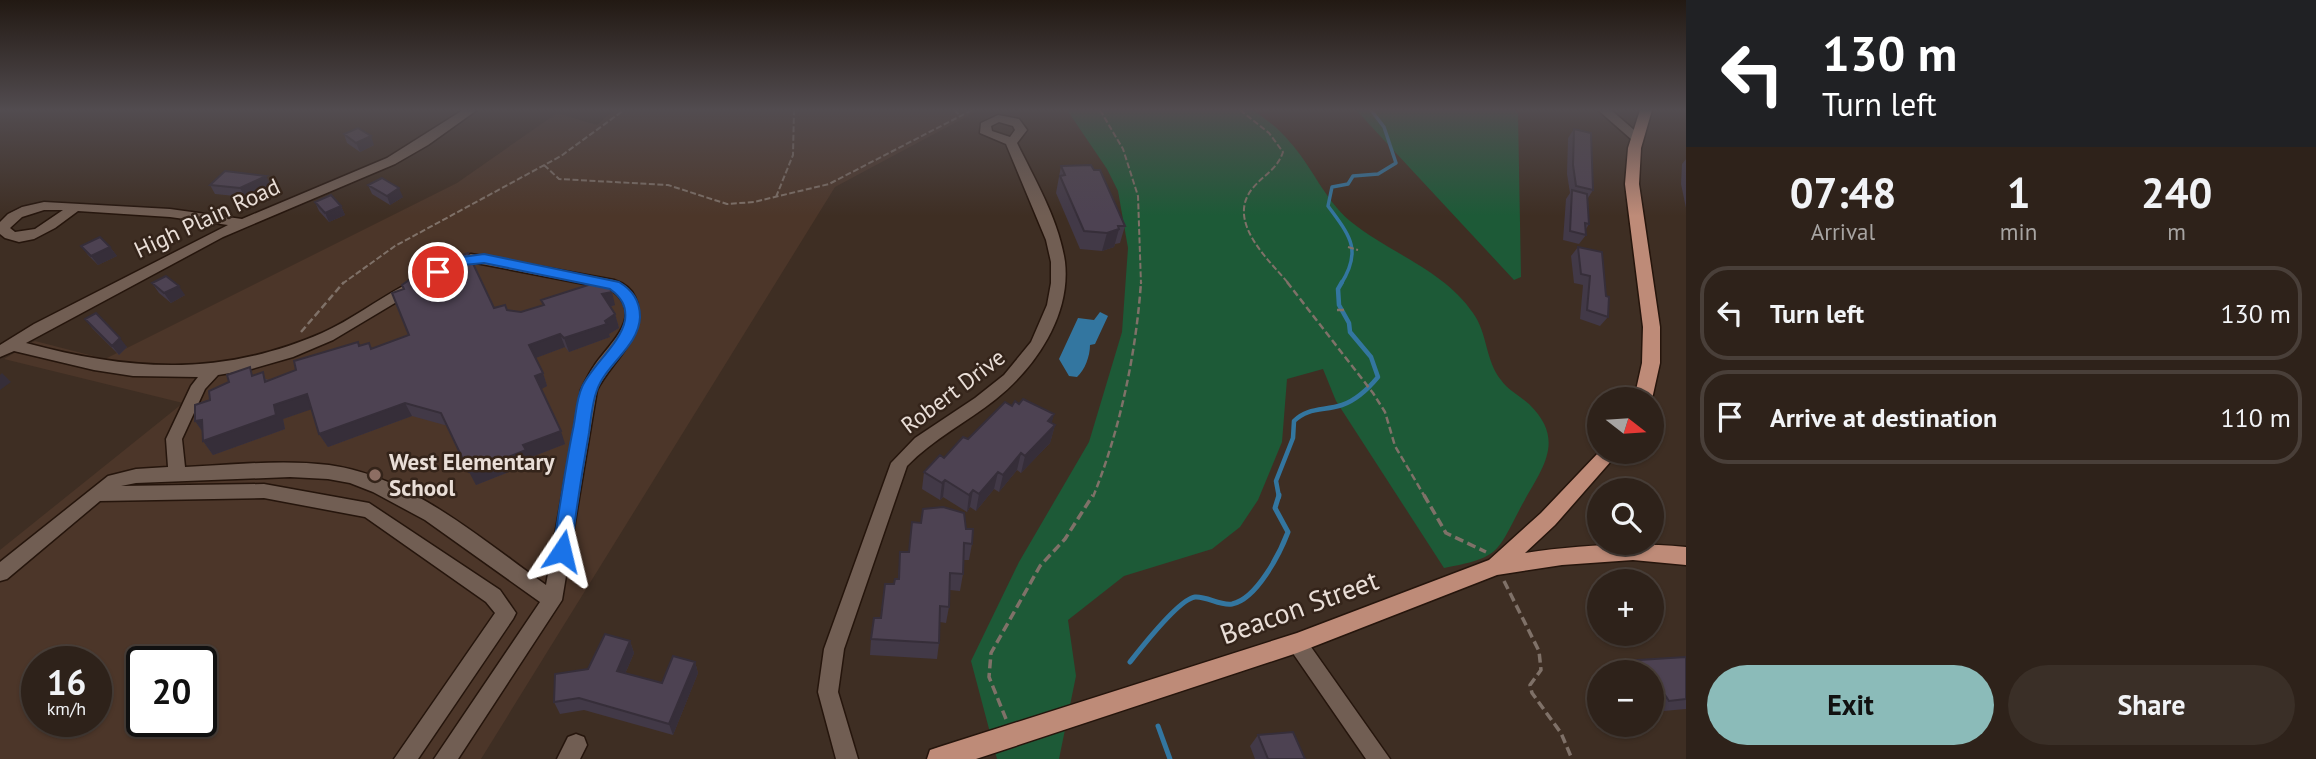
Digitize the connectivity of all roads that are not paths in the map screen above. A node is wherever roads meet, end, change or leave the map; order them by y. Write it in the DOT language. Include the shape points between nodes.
graph roads {
  1 [pos="418,145"];
  2 [pos="1012,145"];
  3 [pos="1634,145"];
  4 [pos="75,207"];
  5 [pos="242,223"];
  6 [pos="6,349"];
  7 [pos="212,372"];
  8 [pos="1646,387"];
  9 [pos="1599,464"];
  10 [pos="177,474"];
  11 [pos="96,494"];
  12 [pos="1686,556"];
  13 [pos="1496,566"];
  14 [pos="0,573"];
  15 [pos="552,600"];
  16 [pos="1297,643"];
  17 [pos="405,759"];
  18 [pos="445,759"];
  19 [pos="847,759"];
  20 [pos="939,759"];
  21 [pos="1379,759"];
  1 -- 5 [label="street, High Plain Road"];
  2 -- 19 [label="street, Robert Drive" via="1054,241 1059,273 1052,318 1028,362 993,393 917,444 900,463 834,649 828,692"];
  3 -- 8 [label="main road" via="1631,193 1653,330"];
  4 -- 5 [label="street"];
  5 -- 6 [label="street, High Plain Road"];
  6 -- 7 [label="street" via="148,373"];
  7 -- 10 [label="street" via="199,386 174,439"];
  7 -- 15 [label="street" via="271,360 328,336 438,272 471,258 595,281 626,293 632,319 627,336 589,390"];
  9 -- 13 [label="main road"];
  10 -- 11 [label="street" via="125,478"];
  10 -- 15 [label="street" via="288,470 353,477 442,523"];
  11 -- 14 [label="street"];
  11 -- 17 [label="street" via="264,491 369,510 493,596 506,613"];
  12 -- 13 [label="main road, Beacon Street" via="1633,551"];
  13 -- 16 [label="main road, Beacon Street"];
  15 -- 18 [label="street"];
  16 -- 20 [label="main road, Beacon Street"];
  16 -- 21 [label="street"];
}
